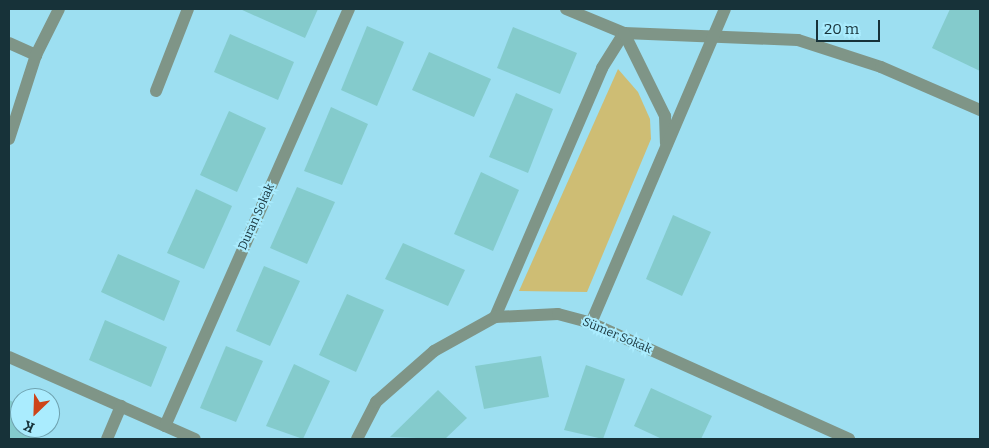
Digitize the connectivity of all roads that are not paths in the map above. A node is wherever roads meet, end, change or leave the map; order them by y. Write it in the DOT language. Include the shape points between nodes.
graph roads {
  1 [pos="59,9"];
  2 [pos="188,9"];
  3 [pos="349,9"];
  4 [pos="566,9"];
  5 [pos="725,9"];
  6 [pos="624,34"];
  7 [pos="712,36"];
  8 [pos="9,43"];
  9 [pos="36,55"];
  10 [pos="156,91"];
  11 [pos="980,110"];
  12 [pos="9,139"];
  13 [pos="666,143"];
  14 [pos="495,317"];
  15 [pos="591,323"];
  16 [pos="9,356"];
  17 [pos="121,406"];
  18 [pos="165,426"];
  19 [pos="107,439"];
  20 [pos="195,439"];
  21 [pos="357,439"];
  22 [pos="849,439"];
  1 -- 9 [label="street"];
  2 -- 10 [label="street"];
  3 -- 18 [label="street, Duran Sokak"];
  4 -- 6 [label="street"];
  5 -- 7 [label="street"];
  6 -- 7 [label="street"];
  6 -- 13 [label="street" via="665,116"];
  6 -- 14 [label="street" via="602,68"];
  7 -- 11 [label="street" via="798,40 881,67"];
  7 -- 13 [label="street"];
  8 -- 9 [label="street"];
  9 -- 12 [label="street"];
  13 -- 15 [label="street"];
  14 -- 15 [label="street, Sümer Sokak" via="558,314"];
  14 -- 21 [label="street, Sümer Sokak" via="426,357 376,402"];
  15 -- 22 [label="street, Sümer Sokak"];
  16 -- 17 [label="street"];
  17 -- 18 [label="street"];
  17 -- 19 [label="street"];
  18 -- 20 [label="street"];
}
